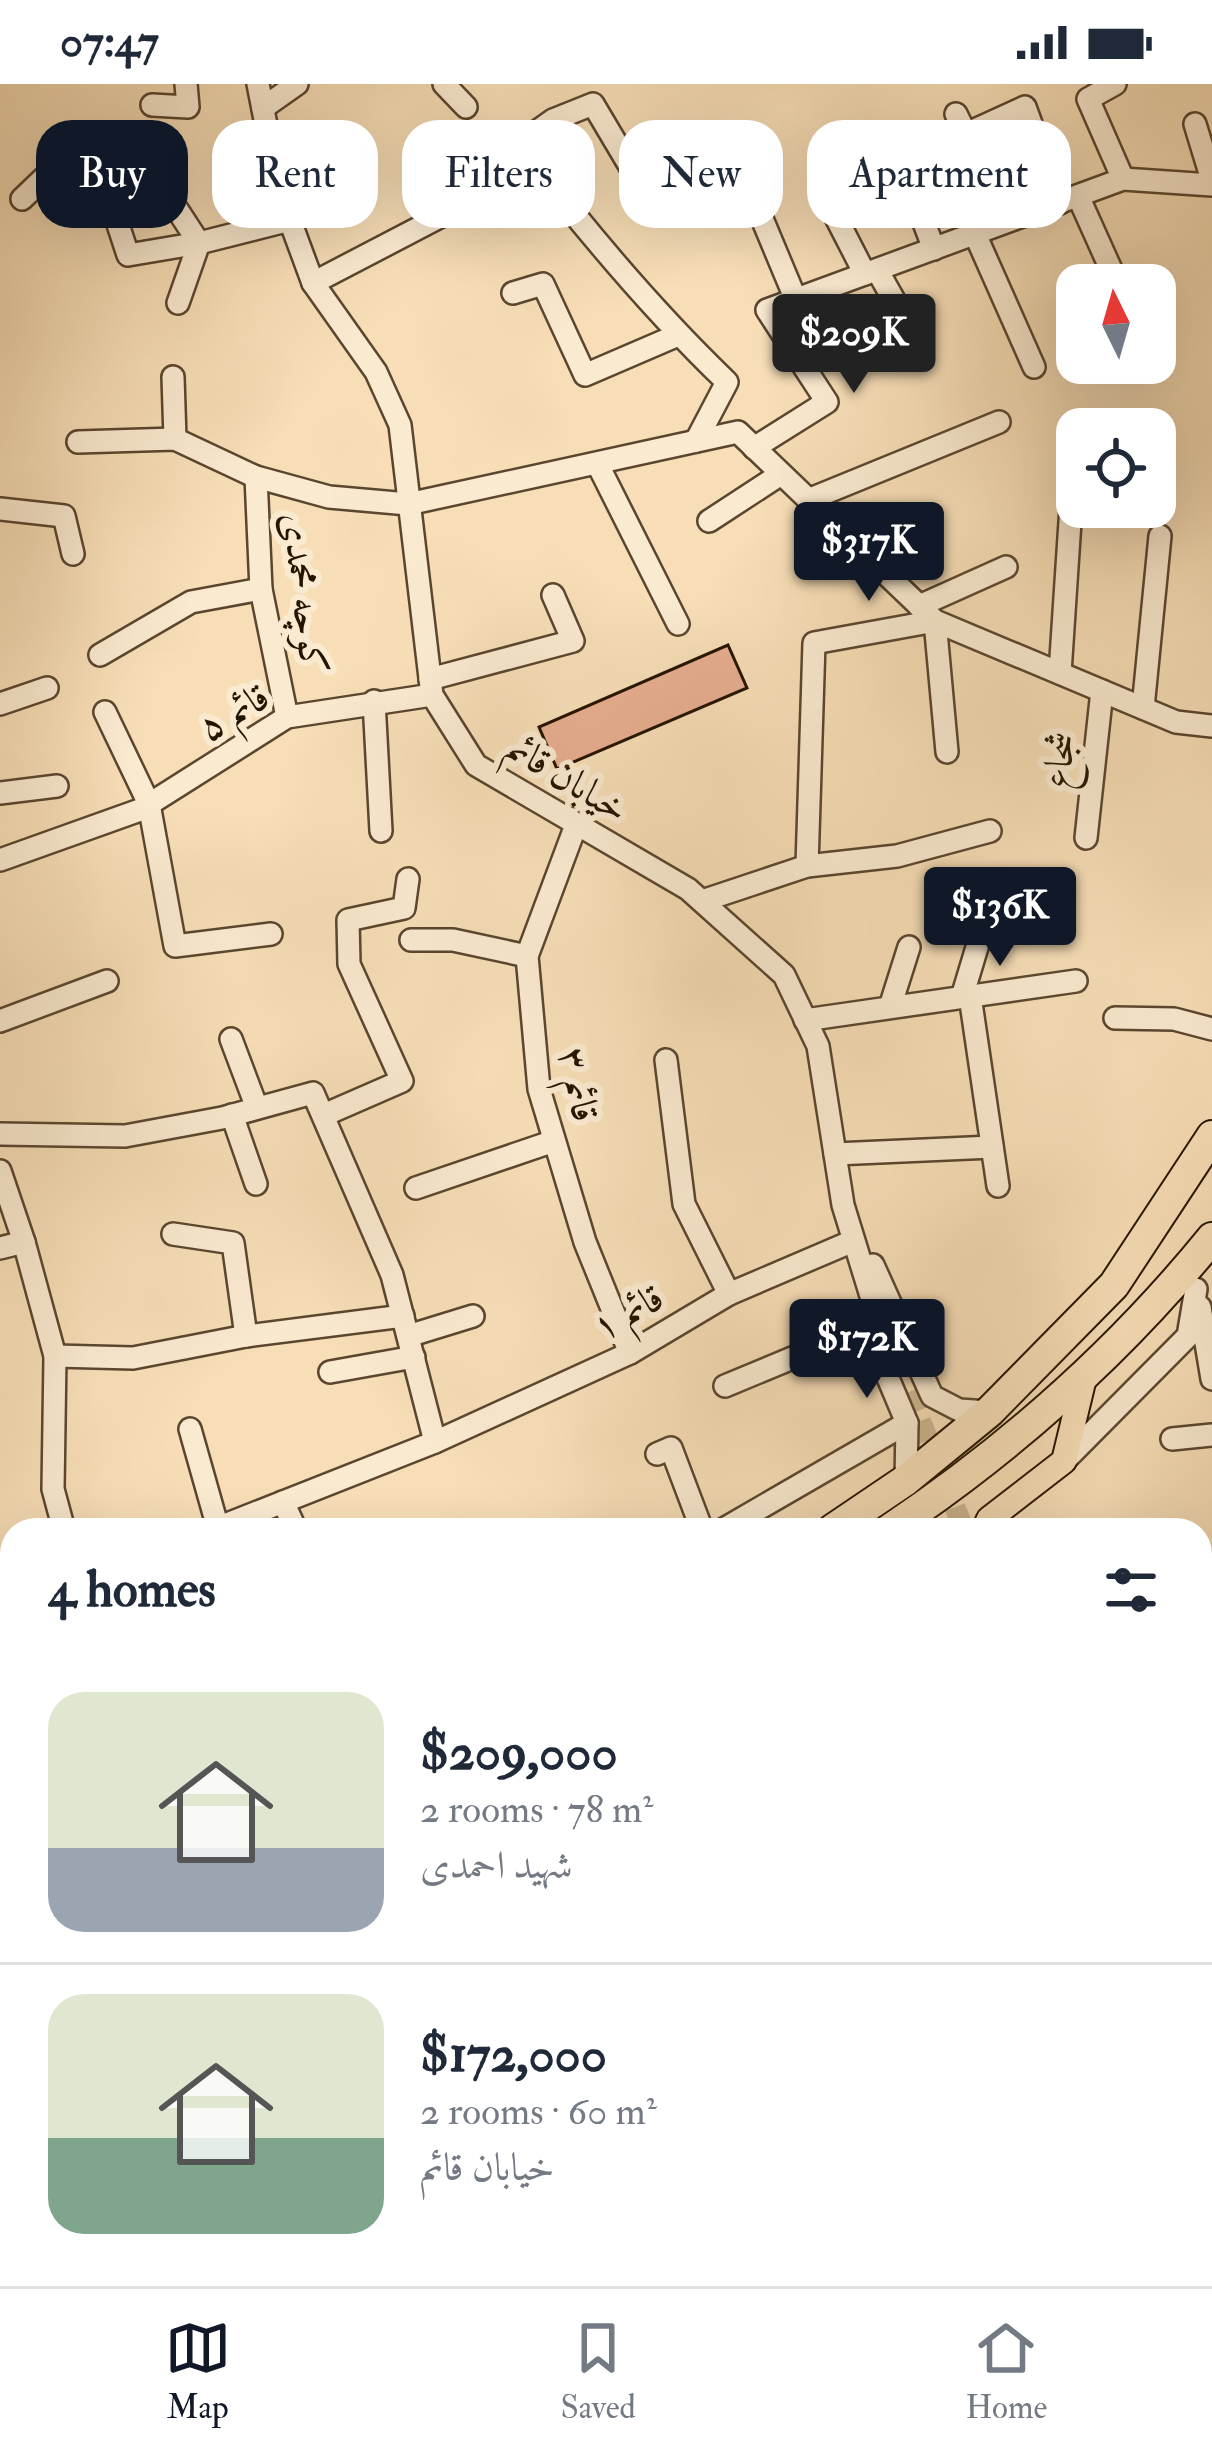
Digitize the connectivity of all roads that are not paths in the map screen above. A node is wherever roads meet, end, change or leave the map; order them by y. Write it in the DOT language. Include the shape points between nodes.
graph roads {
  1 [pos="186,84"];
  2 [pos="258,84"];
  3 [pos="297,84"];
  4 [pos="444,84"];
  5 [pos="1115,84"];
  6 [pos="152,105"];
  7 [pos="466,107"];
  8 [pos="263,108"];
  9 [pos="956,114"];
  10 [pos="265,120"];
  11 [pos="959,120"];
  12 [pos="996,120"];
  13 [pos="1032,120"];
  14 [pos="1195,124"];
  15 [pos="619,148"];
  16 [pos="1123,179"];
  17 [pos="1212,183"];
  18 [pos="36,186"];
  19 [pos="1071,198"];
  20 [pos="22,199"];
  21 [pos="1071,203"];
  22 [pos="188,224"];
  23 [pos="119,228"];
  24 [pos="257,228"];
  25 [pos="293,228"];
  26 [pos="419,228"];
  27 [pos="766,228"];
  28 [pos="844,228"];
  29 [pos="926,228"];
  30 [pos="991,228"];
  31 [pos="975,234"];
  32 [pos="200,242"];
  33 [pos="934,249"];
  34 [pos="1106,264"];
  35 [pos="871,272"];
  36 [pos="313,283"];
  37 [pos="513,293"];
  38 [pos="796,300"];
  39 [pos="178,303"];
  40 [pos="678,335"];
  41 [pos="916,339"];
  42 [pos="1034,367"];
  43 [pos="173,377"];
  44 [pos="999,422"];
  45 [pos="175,439"];
  46 [pos="696,441"];
  47 [pos="78,442"];
  48 [pos="754,448"];
  49 [pos="598,465"];
  50 [pos="781,474"];
  51 [pos="256,477"];
  52 [pos="808,500"];
  53 [pos="409,504"];
  54 [pos="0,508"];
  55 [pos="710,521"];
  56 [pos="1070,528"];
  57 [pos="1160,536"];
  58 [pos="73,554"];
  59 [pos="1006,567"];
  60 [pos="260,589"];
  61 [pos="553,595"];
  62 [pos="927,614"];
  63 [pos="678,624"];
  64 [pos="100,655"];
  65 [pos="1060,674"];
  66 [pos="431,687"];
  67 [pos="47,688"];
  68 [pos="1102,691"];
  69 [pos="374,701"];
  70 [pos="0,704"];
  71 [pos="1143,708"];
  72 [pos="105,712"];
  73 [pos="287,717"];
  74 [pos="1212,726"];
  75 [pos="946,752"];
  76 [pos="57,786"];
  77 [pos="0,794"];
  78 [pos="148,804"];
  79 [pos="576,825"];
  80 [pos="381,831"];
  81 [pos="990,831"];
  82 [pos="1086,838"];
  83 [pos="0,860"];
  84 [pos="807,866"];
  85 [pos="408,879"];
  86 [pos="702,901"];
  87 [pos="984,924"];
  88 [pos="271,934"];
  89 [pos="411,940"];
  90 [pos="909,946"];
  91 [pos="527,956"];
  92 [pos="107,981"];
  93 [pos="1076,981"];
  94 [pos="966,997"];
  95 [pos="890,1007"];
  96 [pos="1115,1018"];
  97 [pos="805,1020"];
  98 [pos="0,1021"];
  99 [pos="1212,1029"];
  100 [pos="231,1039"];
  101 [pos="667,1060"];
  102 [pos="257,1108"];
  103 [pos="232,1115"];
  104 [pos="324,1115"];
  105 [pos="0,1134"];
  106 [pos="1212,1136"];
  107 [pos="554,1141"];
  108 [pos="992,1147"];
  109 [pos="835,1154"];
  110 [pos="1212,1167"];
  111 [pos="0,1171"];
  112 [pos="256,1184"];
  113 [pos="998,1186"];
  114 [pos="416,1189"];
  115 [pos="173,1234"];
  116 [pos="1212,1238"];
  117 [pos="1143,1239"];
  118 [pos="853,1241"];
  119 [pos="24,1242"];
  120 [pos="0,1248"];
  121 [pos="1194,1288"];
  122 [pos="729,1294"];
  123 [pos="473,1316"];
  124 [pos="879,1322"];
  125 [pos="246,1336"];
  126 [pos="408,1337"];
  127 [pos="630,1353"];
  128 [pos="55,1356"];
  129 [pos="330,1372"];
  130 [pos="1085,1374"];
  131 [pos="1212,1379"];
  132 [pos="725,1386"];
  133 [pos="909,1392"];
  134 [pos="989,1412"];
  135 [pos="907,1423"];
  136 [pos="190,1429"];
  137 [pos="1212,1435"];
  138 [pos="1172,1439"];
  139 [pos="435,1442"];
  140 [pos="657,1454"];
  141 [pos="1064,1461"];
  142 [pos="906,1480"];
  143 [pos="283,1502"];
  144 [pos="60,1518"];
  145 [pos="212,1518"];
  146 [pos="243,1518"];
  147 [pos="290,1518"];
  148 [pos="697,1518"];
  149 [pos="743,1518"];
  150 [pos="850,1518"];
  151 [pos="905,1518"];
  152 [pos="990,1518"];
  1 -- 6 [label="street" via="188,107"];
  2 -- 8 [label="street, خیابان قائم"];
  3 -- 8 [label="street"];
  4 -- 7 [label="street"];
  5 -- 16 [label="street" via="1088,99"];
  8 -- 10 [label="street, خیابان قائم"];
  9 -- 11 [label="street"];
  12 -- 13 [label="street" via="1025,106"];
  14 -- 17 [label="street"];
  15 -- 40 [label="street" via="593,104 519,144"];
  16 -- 17 [label="street"];
  16 -- 19 [label="street"];
  18 -- 20 [label="street"];
  21 -- 34 [label="street"];
  22 -- 32 [label="street"];
  23 -- 32 [label="street" via="128,255"];
  24 -- 32 [label="street"];
  25 -- 36 [label="street, خیابان قائم"];
  26 -- 36 [label="street"];
  27 -- 38 [label="street"];
  28 -- 35 [label="street"];
  29 -- 33 [label="street"];
  30 -- 31 [label="street"];
  31 -- 33 [label="street"];
  31 -- 42 [label="street"];
  32 -- 39 [label="street"];
  33 -- 35 [label="street"];
  35 -- 38 [label="street"];
  35 -- 41 [label="street"];
  36 -- 53 [label="street, خیابان قائم" via="376,372 400,425"];
  37 -- 40 [label="street" via="543,284 585,375"];
  38 -- 48 [label="street" via="766,310 826,402"];
  40 -- 46 [label="street" via="727,382"];
  43 -- 45 [label="street"];
  44 -- 52 [label="street"];
  45 -- 47 [label="street"];
  45 -- 51 [label="street"];
  46 -- 48 [label="street" via="738,432"];
  46 -- 49 [label="street"];
  48 -- 50 [label="street"];
  49 -- 53 [label="street"];
  49 -- 63 [label="street"];
  50 -- 52 [label="street"];
  50 -- 55 [label="street"];
  51 -- 53 [label="street" via="328,497"];
  51 -- 60 [label="street, کوچه محمدی"];
  52 -- 62 [label="street"];
  53 -- 66 [label="street, خیابان قائم"];
  54 -- 58 [label="street" via="64,516"];
  56 -- 65 [label="street"];
  57 -- 71 [label="street"];
  59 -- 62 [label="street"];
  60 -- 64 [label="street" via="191,602"];
  60 -- 73 [label="street, کوچه محمدی"];
  61 -- 66 [label="street, قائم ۵" via="573,641"];
  62 -- 65 [label="street"];
  62 -- 75 [label="street"];
  62 -- 84 [label="street" via="814,643"];
  65 -- 68 [label="street"];
  66 -- 69 [label="street, قائم ۵"];
  66 -- 79 [label="street, خیابان قائم" via="476,765"];
  67 -- 70 [label="street"];
  68 -- 71 [label="street"];
  68 -- 82 [label="street, شجاع"];
  69 -- 73 [label="street, قائم ۵"];
  69 -- 80 [label="street"];
  71 -- 74 [label="street"];
  72 -- 78 [label="street"];
  73 -- 78 [label="street, قائم ۵"];
  76 -- 77 [label="street"];
  78 -- 83 [label="street, قائم ۵"];
  78 -- 88 [label="street" via="175,946"];
  79 -- 86 [label="street, خیابان قائم"];
  79 -- 91 [label="street, قائم ۳"];
  81 -- 84 [label="street" via="898,856"];
  84 -- 86 [label="street"];
  85 -- 104 [label="street" via="404,908 348,920 349,964 402,1081"];
  86 -- 97 [label="street, خیابان قائم" via="784,975"];
  87 -- 94 [label="street"];
  89 -- 91 [label="street"];
  90 -- 95 [label="street"];
  91 -- 107 [label="street, قائم ۳" via="539,1089"];
  92 -- 98 [label="street"];
  93 -- 94 [label="street"];
  94 -- 95 [label="street"];
  94 -- 108 [label="street"];
  95 -- 97 [label="street"];
  96 -- 99 [label="street"];
  97 -- 109 [label="street, خیابان قائم" via="818,1046"];
  100 -- 102 [label="street"];
  101 -- 122 [label="street" via="684,1204"];
  102 -- 103 [label="street"];
  102 -- 104 [label="street" via="313,1093"];
  103 -- 105 [label="street" via="125,1136"];
  103 -- 112 [label="street"];
  104 -- 126 [label="street" via="392,1275"];
  106 -- 117 [label="highway"];
  107 -- 114 [label="street"];
  107 -- 127 [label="street, قائم ۳"];
  108 -- 109 [label="street"];
  108 -- 113 [label="street"];
  109 -- 118 [label="street, خیابان قائم"];
  110 -- 117 [label="highway"];
  111 -- 119 [label="street"];
  115 -- 125 [label="street" via="233,1243"];
  116 -- 121 [label="highway"];
  117 -- 134 [label="highway" via="1114,1286"];
  118 -- 122 [label="street, قائم ۱"];
  118 -- 124 [label="street, خیابان قائم"];
  118 -- 134 [label="street" via="871,1262 932,1396 959,1410"];
  119 -- 120 [label="street"];
  119 -- 128 [label="street"];
  121 -- 130 [label="highway"];
  121 -- 131 [label="street"];
  121 -- 141 [label="street" via="1189,1336"];
  122 -- 127 [label="street, قائم ۱"];
  123 -- 126 [label="street"];
  124 -- 132 [label="street"];
  124 -- 133 [label="street"];
  124 -- 135 [label="street, خیابان قائم" via="880,1359"];
  125 -- 126 [label="street"];
  125 -- 128 [label="street" via="134,1358"];
  126 -- 129 [label="street"];
  126 -- 139 [label="street"];
  127 -- 139 [label="street, قائم ۱"];
  128 -- 144 [label="street" via="52,1489"];
  130 -- 141 [label="main road"];
  130 -- 151 [label="highway"];
  134 -- 142 [label="highway"];
  135 -- 142 [label="street, خیابان قائم"];
  135 -- 149 [label="street"];
  136 -- 145 [label="street"];
  137 -- 138 [label="street"];
  139 -- 143 [label="street, قائم ۱"];
  140 -- 148 [label="street" via="671,1448"];
  141 -- 152 [label="main road"];
  142 -- 150 [label="highway"];
  143 -- 146 [label="street, قائم ۱"];
  143 -- 147 [label="street"];
}
